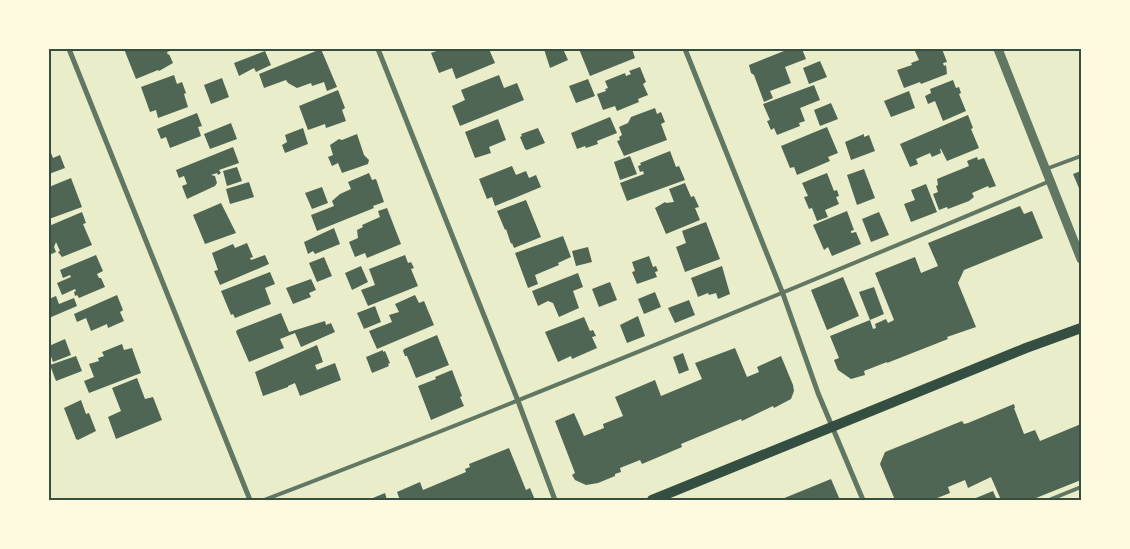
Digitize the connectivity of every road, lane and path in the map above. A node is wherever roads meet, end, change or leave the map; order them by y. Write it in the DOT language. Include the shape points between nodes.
graph roads {
  1 [pos="69,49"];
  2 [pos="378,49"];
  3 [pos="685,49"];
  4 [pos="998,49"];
  5 [pos="1081,156"];
  6 [pos="1046,170"];
  7 [pos="1050,181"];
  8 [pos="1081,259"];
  9 [pos="783,294"];
  10 [pos="1081,328"];
  11 [pos="518,401"];
  12 [pos="833,427"];
  13 [pos="1081,487"];
  14 [pos="250,500"];
  15 [pos="264,500"];
  16 [pos="556,500"];
  17 [pos="652,500"];
  18 [pos="863,500"];
  19 [pos="1049,500"];
  1 -- 14 [label="street"];
  2 -- 11 [label="street"];
  3 -- 9 [label="street"];
  4 -- 6 [label="street"];
  5 -- 6 [label="lane"];
  6 -- 7 [label="street"];
  7 -- 8 [label="street"];
  7 -- 9 [label="lane"];
  9 -- 11 [label="lane"];
  9 -- 12 [label="street"];
  10 -- 12 [label="main road"];
  11 -- 15 [label="lane"];
  11 -- 16 [label="street"];
  12 -- 17 [label="main road"];
  12 -- 18 [label="street"];
  13 -- 19 [label="lane"];
}
